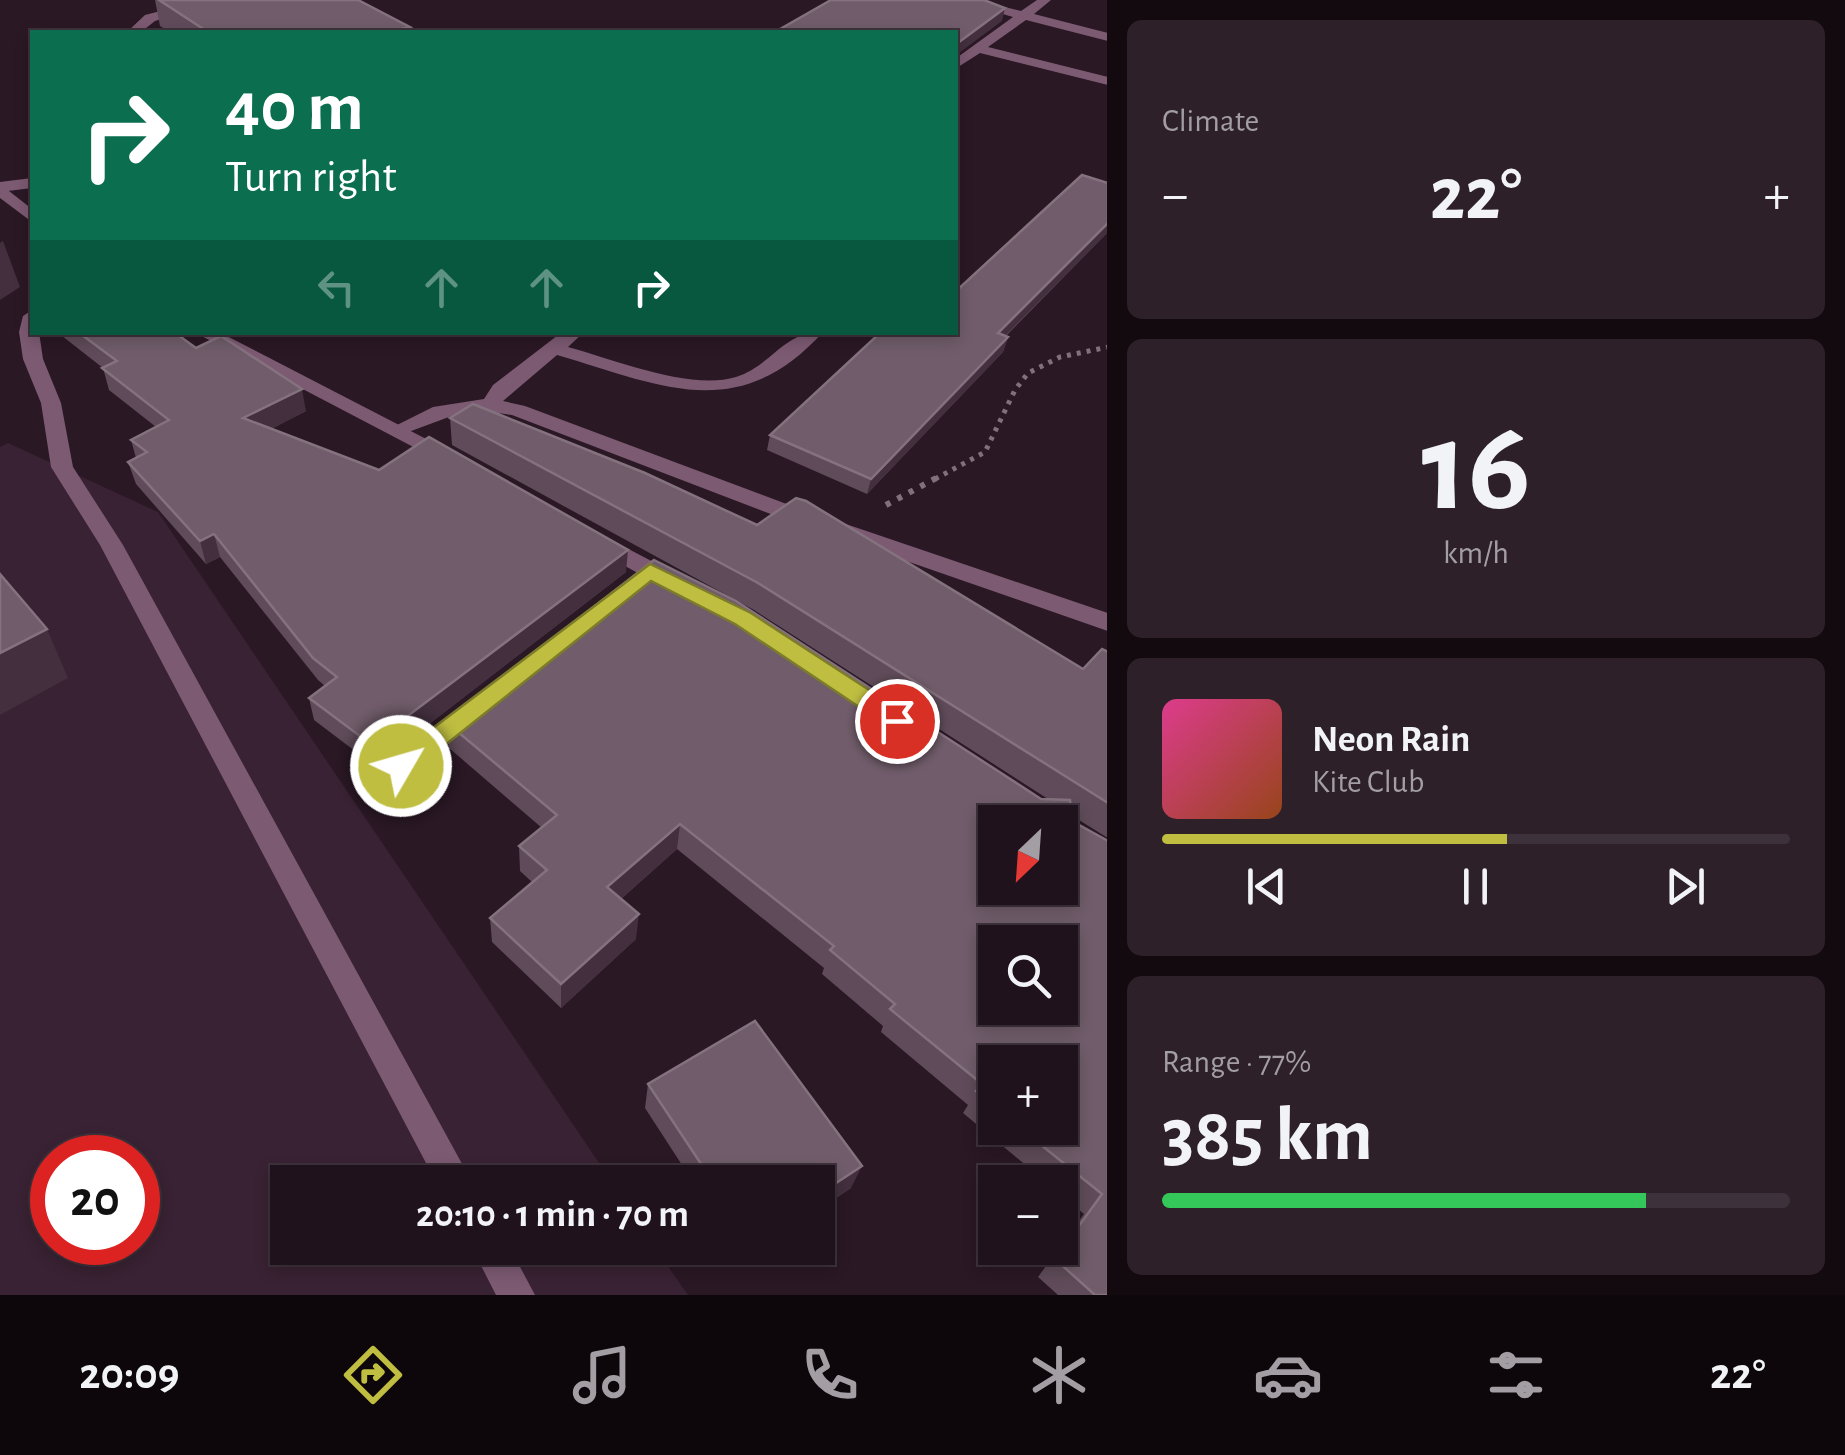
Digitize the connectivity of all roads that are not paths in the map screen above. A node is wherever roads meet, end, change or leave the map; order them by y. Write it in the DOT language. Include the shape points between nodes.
graph roads {
  1 [pos="218,0"];
  2 [pos="961,0"];
  3 [pos="1046,0"];
  4 [pos="1024,16"];
  5 [pos="136,30"];
  6 [pos="1107,37"];
  7 [pos="978,48"];
  8 [pos="958,63"];
  9 [pos="1107,81"];
  10 [pos="30,182"];
  11 [pos="0,188"];
  12 [pos="30,215"];
  13 [pos="30,335"];
  14 [pos="209,335"];
  15 [pos="571,335"];
  16 [pos="810,335"];
  17 [pos="552,348"];
  18 [pos="491,403"];
  19 [pos="395,430"];
  20 [pos="466,465"];
  21 [pos="584,532"];
  22 [pos="696,595"];
  23 [pos="1107,622"];
  24 [pos="494,693"];
  25 [pos="401,766"];
  26 [pos="447,1165"];
  27 [pos="499,1265"];
  28 [pos="516,1295"];
  1 -- 5 [label="street" via="150,18"];
  2 -- 4 [label="street"];
  3 -- 4 [label="street"];
  4 -- 6 [label="street"];
  4 -- 7 [label="street"];
  7 -- 8 [label="street"];
  7 -- 9 [label="street"];
  10 -- 11 [label="street"];
  11 -- 12 [label="street"];
  13 -- 26 [label="street" via="62,467 111,544"];
  14 -- 19 [label="street"];
  15 -- 17 [label="street"];
  16 -- 17 [label="street" via="765,370 735,384 702,386"];
  17 -- 18 [label="street"];
  18 -- 19 [label="street" via="453,406"];
  18 -- 23 [label="street"];
  19 -- 20 [label="street"];
  21 -- 22 [label="street" via="642,577"];
  24 -- 25 [label="street"];
  27 -- 28 [label="street"];
}
